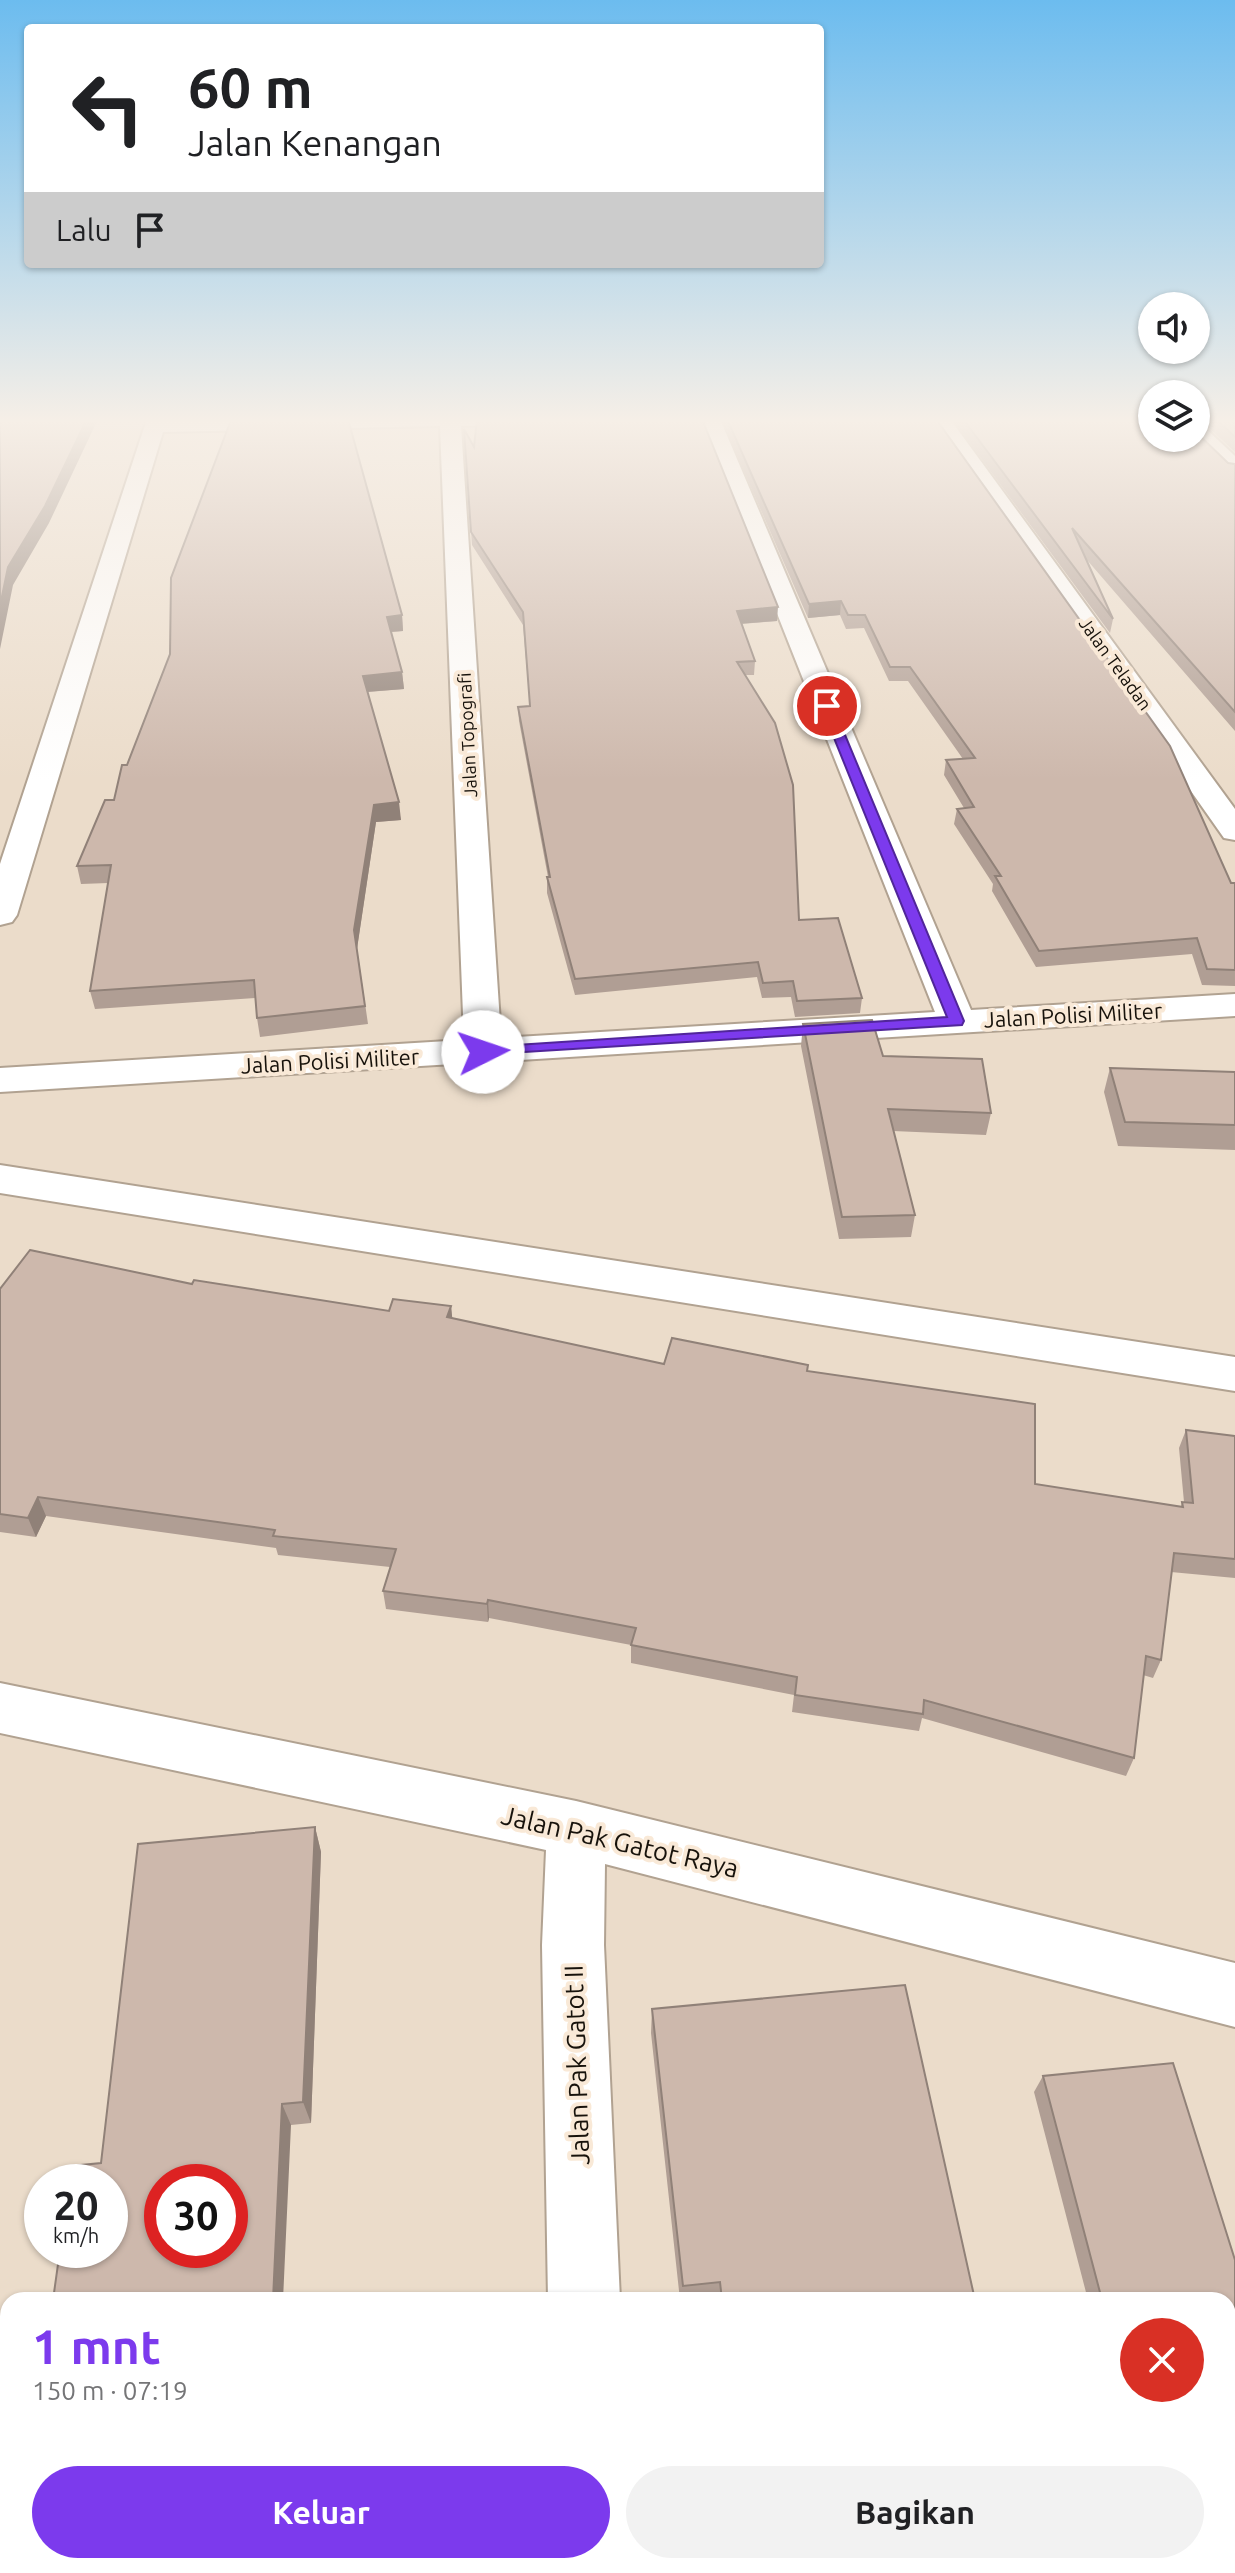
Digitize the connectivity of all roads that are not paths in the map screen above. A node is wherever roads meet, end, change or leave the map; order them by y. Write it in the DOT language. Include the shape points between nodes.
graph roads {
  1 [pos="119,539"];
  2 [pos="456,539"];
  3 [pos="759,539"];
  4 [pos="1025,539"];
  5 [pos="1235,831"];
  6 [pos="0,915"];
  7 [pos="1235,1005"];
  8 [pos="957,1021"];
  9 [pos="483,1052"];
  10 [pos="0,1080"];
  11 [pos="0,1179"];
  12 [pos="1235,1374"];
  13 [pos="0,1708"];
  14 [pos="576,1829"];
  15 [pos="1235,1995"];
  16 [pos="584,2292"];
  1 -- 6 [label="street"];
  2 -- 9 [label="street, Jalan Topografi"];
  3 -- 8 [label="street"];
  4 -- 5 [label="street, Jalan Teladan"];
  7 -- 8 [label="street, Jalan Polisi Militer"];
  8 -- 9 [label="street, Jalan Polisi Militer"];
  9 -- 10 [label="street, Jalan Polisi Militer"];
  11 -- 12 [label="street"];
  13 -- 14 [label="street, Jalan Pak Gatot Raya"];
  14 -- 15 [label="street, Jalan Pak Gatot Raya"];
  14 -- 16 [label="street, Jalan Pak Gatot II" via="573,1945"];
}
